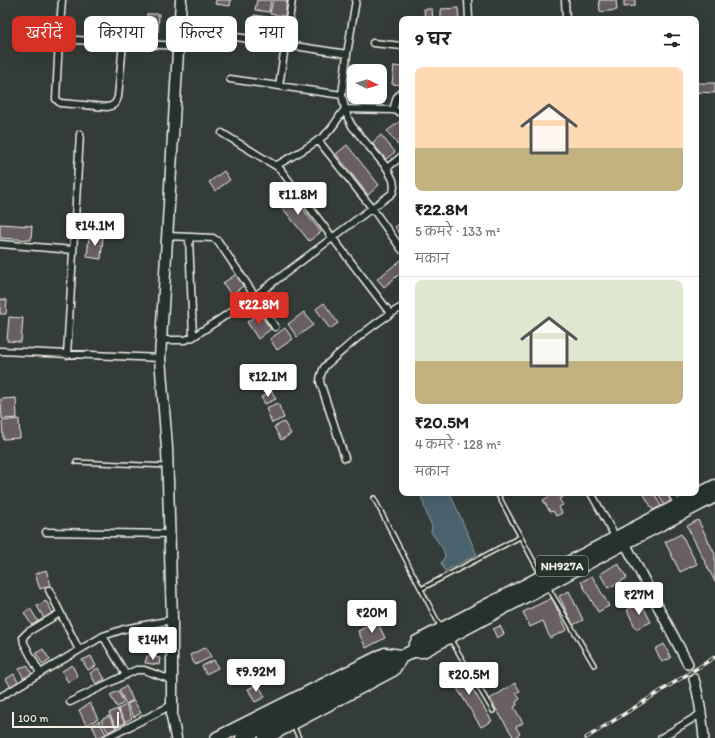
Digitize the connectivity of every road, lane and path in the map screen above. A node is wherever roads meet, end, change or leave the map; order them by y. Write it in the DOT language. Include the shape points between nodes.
graph roads {
  1 [pos="62,0"];
  2 [pos="181,0"];
  3 [pos="292,0"];
  4 [pos="356,0"];
  5 [pos="468,0"];
  6 [pos="565,0"];
  7 [pos="61,16"];
  8 [pos="180,16"];
  9 [pos="290,16"];
  10 [pos="469,16"];
  11 [pos="566,16"];
  12 [pos="373,43"];
  13 [pos="399,46"];
  14 [pos="298,47"];
  15 [pos="58,52"];
  16 [pos="122,52"];
  17 [pos="178,52"];
  18 [pos="284,52"];
  19 [pos="347,54"];
  20 [pos="230,79"];
  21 [pos="279,86"];
  22 [pos="399,94"];
  23 [pos="342,95"];
  24 [pos="345,109"];
  25 [pos="393,110"];
  26 [pos="399,112"];
  27 [pos="222,133"];
  28 [pos="80,134"];
  29 [pos="318,140"];
  30 [pos="399,158"];
  31 [pos="276,166"];
  32 [pos="387,168"];
  33 [pos="372,208"];
  34 [pos="172,236"];
  35 [pos="189,237"];
  36 [pos="332,238"];
  37 [pos="0,244"];
  38 [pos="399,246"];
  39 [pos="73,250"];
  40 [pos="255,296"];
  41 [pos="399,308"];
  42 [pos="390,313"];
  43 [pos="275,327"];
  44 [pos="193,337"];
  45 [pos="161,340"];
  46 [pos="0,351"];
  47 [pos="66,355"];
  48 [pos="160,358"];
  49 [pos="345,458"];
  50 [pos="76,462"];
  51 [pos="168,466"];
  52 [pos="715,486"];
  53 [pos="699,494"];
  54 [pos="498,496"];
  55 [pos="593,496"];
  56 [pos="673,496"];
  57 [pos="696,496"];
  58 [pos="715,496"];
  59 [pos="374,498"];
  60 [pos="678,505"];
  61 [pos="46,532"];
  62 [pos="170,534"];
  63 [pos="520,537"];
  64 [pos="620,540"];
  65 [pos="544,580"];
  66 [pos="421,589"];
  67 [pos="49,590"];
  68 [pos="60,613"];
  69 [pos="172,620"];
  70 [pos="446,633"];
  71 [pos="103,636"];
  72 [pos="79,650"];
  73 [pos="402,656"];
  74 [pos="688,664"];
  75 [pos="594,665"];
  76 [pos="40,673"];
  77 [pos="126,675"];
  78 [pos="694,679"];
  79 [pos="172,680"];
  80 [pos="0,697"];
  81 [pos="70,702"];
  82 [pos="172,705"];
  83 [pos="493,711"];
  84 [pos="702,713"];
  85 [pos="292,724"];
  86 [pos="270,737"];
  87 [pos="107,738"];
  88 [pos="176,738"];
  89 [pos="217,738"];
  90 [pos="242,738"];
  91 [pos="299,738"];
  92 [pos="661,738"];
  93 [pos="704,738"];
  1 -- 7 [label="street"];
  2 -- 8 [label="main road"];
  3 -- 9 [label="street"];
  4 -- 19 [label="street"];
  5 -- 10 [label="street"];
  6 -- 11 [label="street"];
  12 -- 13 [label="street"];
  14 -- 19 [label="street"];
  15 -- 16 [label="street" via="56,99 64,104 107,107 117,102"];
  17 -- 34 [label="main road"];
  18 -- 21 [label="street"];
  19 -- 23 [label="street"];
  20 -- 21 [label="street"];
  21 -- 23 [label="street"];
  22 -- 25 [label="street"];
  23 -- 24 [label="street"];
  24 -- 25 [label="street"];
  24 -- 29 [label="street" via="329,131"];
  24 -- 32 [label="street" via="352,126"];
  25 -- 26 [label="street"];
  27 -- 31 [label="street"];
  28 -- 39 [label="street"];
  29 -- 31 [label="street"];
  29 -- 33 [label="street"];
  30 -- 32 [label="street"];
  31 -- 36 [label="street"];
  32 -- 33 [label="street" via="393,180 393,192"];
  33 -- 36 [label="street"];
  33 -- 38 [label="street"];
  34 -- 35 [label="street"];
  34 -- 45 [label="main road"];
  35 -- 40 [label="street" via="213,238 218,241"];
  35 -- 44 [label="street"];
  36 -- 40 [label="street"];
  36 -- 42 [label="street"];
  37 -- 39 [label="street"];
  39 -- 47 [label="street"];
  40 -- 43 [label="street"];
  40 -- 44 [label="street"];
  41 -- 42 [label="street"];
  42 -- 49 [label="street" via="325,366 320,376"];
  44 -- 45 [label="street" via="185,340"];
  45 -- 48 [label="main road"];
  46 -- 47 [label="street"];
  47 -- 48 [label="street"];
  48 -- 51 [label="main road"];
  50 -- 51 [label="lane"];
  51 -- 62 [label="main road"];
  52 -- 53 [label="highway, NH927A"];
  54 -- 63 [label="lane"];
  55 -- 64 [label="street"];
  56 -- 60 [label="street"];
  57 -- 60 [label="highway, NH927A"];
  58 -- 64 [label="highway, NH927A"];
  59 -- 66 [label="lane"];
  60 -- 64 [label="highway, NH927A"];
  61 -- 62 [label="street"];
  62 -- 69 [label="main road"];
  63 -- 65 [label="lane"];
  63 -- 66 [label="lane"];
  64 -- 65 [label="highway, NH927A"];
  64 -- 74 [label="main road"];
  65 -- 70 [label="highway, NH927A"];
  65 -- 75 [label="lane"];
  66 -- 70 [label="lane"];
  67 -- 68 [label="street"];
  68 -- 72 [label="street"];
  68 -- 76 [label="street" via="24,635 24,643"];
  69 -- 71 [label="street" via="124,629"];
  69 -- 79 [label="main road"];
  70 -- 73 [label="highway, NH927A" via="417,642"];
  70 -- 83 [label="lane"];
  71 -- 72 [label="street"];
  71 -- 77 [label="street"];
  72 -- 76 [label="street"];
  73 -- 85 [label="highway" via="393,670"];
  73 -- 89 [label="highway" via="385,654"];
  73 -- 90 [label="highway, NH927A"];
  76 -- 80 [label="street"];
  77 -- 79 [label="street" via="136,670 144,670"];
  77 -- 81 [label="street"];
  78 -- 84 [label="main road"];
  79 -- 82 [label="main road"];
  82 -- 87 [label="street"];
  82 -- 88 [label="main road"];
  84 -- 92 [label="street"];
  84 -- 93 [label="main road"];
  85 -- 86 [label="highway"];
  85 -- 91 [label="lane"];
}
